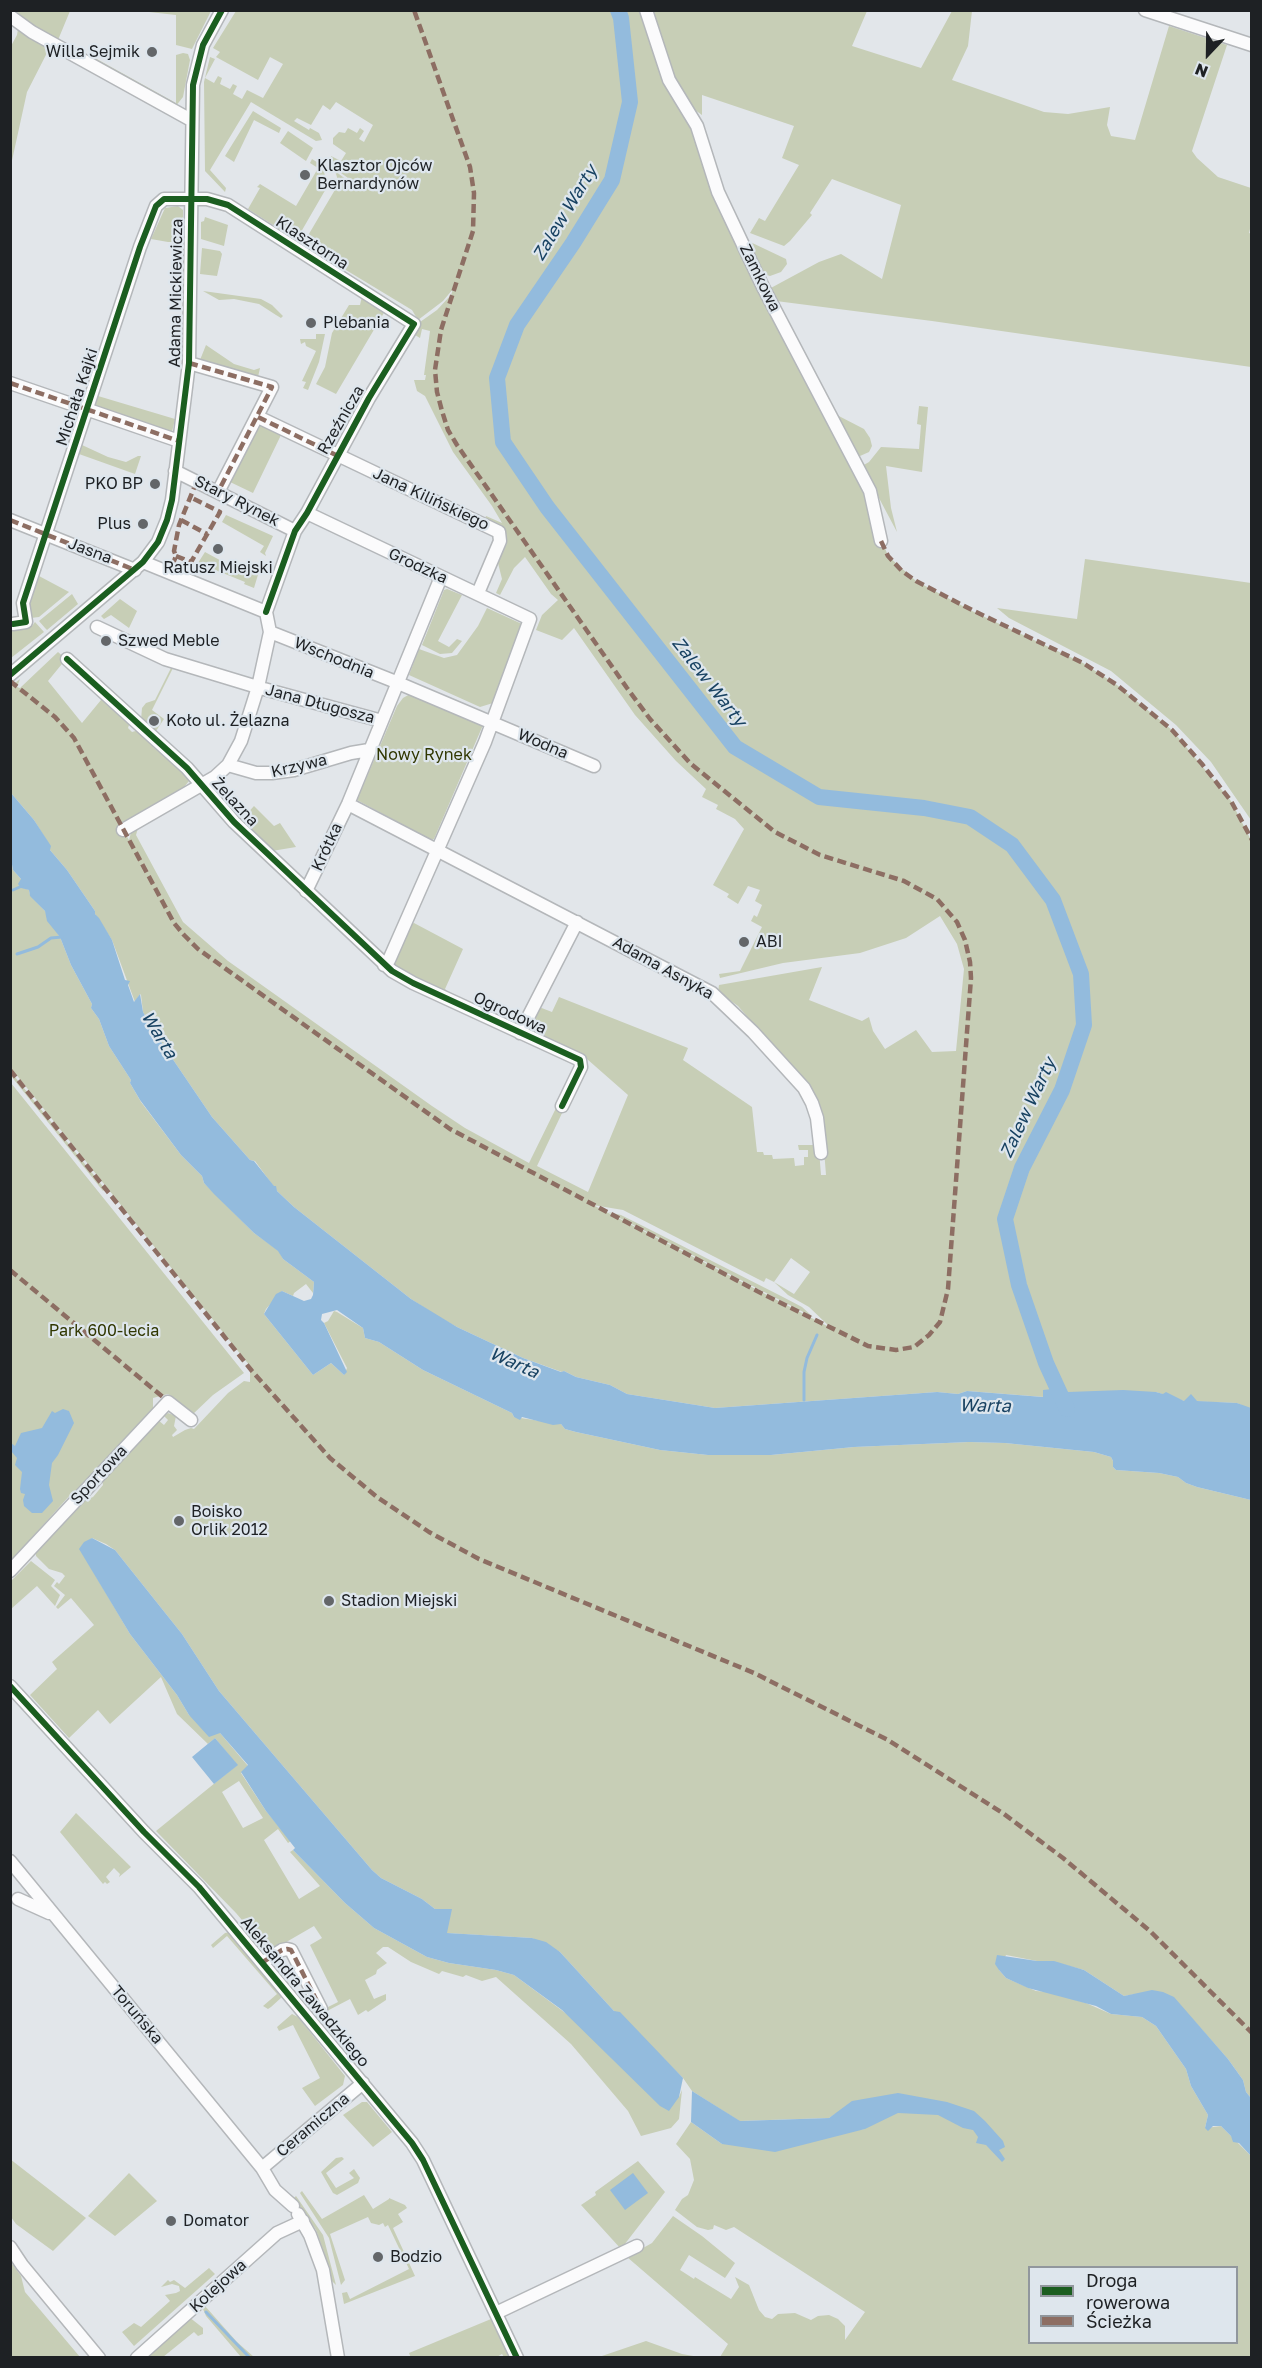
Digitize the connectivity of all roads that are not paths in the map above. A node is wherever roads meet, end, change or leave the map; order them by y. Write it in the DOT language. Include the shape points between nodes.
graph roads {
  1 [pos="222,10"];
  2 [pos="646,10"];
  3 [pos="1145,10"];
  4 [pos="10,16"];
  5 [pos="1251,45"];
  6 [pos="191,120"];
  7 [pos="191,198"];
  8 [pos="414,324"];
  9 [pos="189,363"];
  10 [pos="10,383"];
  11 [pos="87,410"];
  12 [pos="258,417"];
  13 [pos="179,441"];
  14 [pos="336,455"];
  15 [pos="175,471"];
  16 [pos="218,492"];
  17 [pos="307,513"];
  18 [pos="10,520"];
  19 [pos="295,531"];
  20 [pos="46,534"];
  21 [pos="881,541"];
  22 [pos="139,566"];
  23 [pos="441,577"];
  24 [pos="478,593"];
  25 [pos="267,612"];
  26 [pos="13,624"];
  27 [pos="97,627"];
  28 [pos="270,632"];
  29 [pos="67,659"];
  30 [pos="14,672"];
  31 [pos="398,683"];
  32 [pos="258,687"];
  33 [pos="382,721"];
  34 [pos="493,723"];
  35 [pos="369,750"];
  36 [pos="228,765"];
  37 [pos="594,766"];
  38 [pos="201,785"];
  39 [pos="348,804"];
  40 [pos="123,830"];
  41 [pos="437,850"];
  42 [pos="306,891"];
  43 [pos="577,922"];
  44 [pos="384,965"];
  45 [pos="520,1033"];
  46 [pos="562,1106"];
  47 [pos="821,1153"];
  48 [pos="190,1420"];
  49 [pos="10,1571"];
  50 [pos="10,1686"];
  51 [pos="10,1861"];
  52 [pos="32,1887"];
  53 [pos="14,1902"];
  54 [pos="56,1917"];
  55 [pos="263,1962"];
  56 [pos="321,2009"];
  57 [pos="363,2083"];
  58 [pos="263,2169"];
  59 [pos="303,2221"];
  60 [pos="636,2246"];
  61 [pos="10,2247"];
  62 [pos="496,2313"];
  63 [pos="99,2358"];
  64 [pos="137,2358"];
  65 [pos="338,2358"];
  66 [pos="517,2358"];
  1 -- 6 [label="street, Adama Mickiewicza" via="199,56"];
  2 -- 21 [label="street, Zamkowa" via="669,80 697,126 718,192 870,491"];
  3 -- 5 [label="street"];
  4 -- 6 [label="street"];
  6 -- 7 [label="street, Adama Mickiewicza"];
  7 -- 8 [label="street, Klasztorna" via="228,205"];
  7 -- 9 [label="street, Adama Mickiewicza"];
  7 -- 11 [label="street, Michała Kajki" via="164,199 156,206"];
  8 -- 14 [label="street, Rzeźnicza"];
  9 -- 12 [label="street" via="272,387"];
  9 -- 13 [label="street, Adama Mickiewicza"];
  10 -- 11 [label="street"];
  11 -- 13 [label="street"];
  11 -- 20 [label="street, Michała Kajki"];
  12 -- 14 [label="street"];
  12 -- 16 [label="street"];
  13 -- 15 [label="street, Adama Mickiewicza"];
  14 -- 17 [label="street, Rzeźnicza"];
  14 -- 24 [label="street, Jana Kilińskiego" via="499,532 500,541"];
  15 -- 16 [label="street, Stary Rynek"];
  15 -- 22 [label="street, Adama Mickiewicza" via="165,527"];
  16 -- 19 [label="street, Stary Rynek"];
  17 -- 19 [label="street, Rzeźnicza"];
  17 -- 23 [label="street, Grodzka"];
  18 -- 20 [label="street, Jasna"];
  19 -- 25 [label="street, Stary Rynek"];
  20 -- 22 [label="street, Jasna"];
  20 -- 26 [label="street, Michała Kajki" via="23,603 26,622"];
  22 -- 25 [label="street"];
  22 -- 30 [label="street, Adama Mickiewicza"];
  23 -- 24 [label="street, Grodzka"];
  23 -- 31 [label="street"];
  24 -- 34 [label="street, Grodzka" via="530,619"];
  25 -- 28 [label="street"];
  27 -- 32 [label="street, Jana Długosza" via="165,659"];
  28 -- 31 [label="street, Wschodnia"];
  28 -- 32 [label="street"];
  29 -- 38 [label="street, Żelazna"];
  31 -- 33 [label="street"];
  31 -- 34 [label="street"];
  32 -- 33 [label="street, Jana Długosza"];
  32 -- 36 [label="street" via="241,741"];
  33 -- 35 [label="street"];
  34 -- 37 [label="street, Wodna"];
  34 -- 41 [label="street"];
  35 -- 36 [label="street, Krzywa" via="272,773"];
  35 -- 39 [label="street"];
  36 -- 38 [label="street"];
  38 -- 40 [label="street"];
  38 -- 42 [label="street, Żelazna"];
  39 -- 41 [label="street"];
  39 -- 42 [label="street, Krótka"];
  41 -- 43 [label="street, Adama Asnyka"];
  41 -- 44 [label="street"];
  42 -- 44 [label="street, Żelazna"];
  43 -- 45 [label="street"];
  43 -- 47 [label="street, Adama Asnyka" via="702,986 723,1002 804,1088 817,1118"];
  44 -- 45 [label="street, Ogrodowa" via="403,978"];
  45 -- 46 [label="street, Ogrodowa" via="581,1061"];
  48 -- 49 [label="street, Sportowa" via="168,1402"];
  50 -- 55 [label="street, Aleksandra Zawadzkiego" via="199,1887"];
  51 -- 52 [label="street, Toruńska"];
  52 -- 53 [label="street"];
  52 -- 54 [label="street, Toruńska"];
  53 -- 54 [label="street"];
  54 -- 58 [label="street, Toruńska"];
  55 -- 56 [label="street" via="282,1950 291,1950"];
  55 -- 57 [label="street, Aleksandra Zawadzkiego"];
  57 -- 58 [label="street, Ceramiczna"];
  57 -- 62 [label="street, Aleksandra Zawadzkiego" via="423,2160"];
  58 -- 59 [label="street, Toruńska" via="287,2192"];
  59 -- 64 [label="street, Kolejowa" via="277,2233"];
  59 -- 65 [label="street, Toruńska" via="323,2270"];
  60 -- 62 [label="street"];
  61 -- 63 [label="street"];
  62 -- 66 [label="street, Aleksandra Zawadzkiego"];
}
